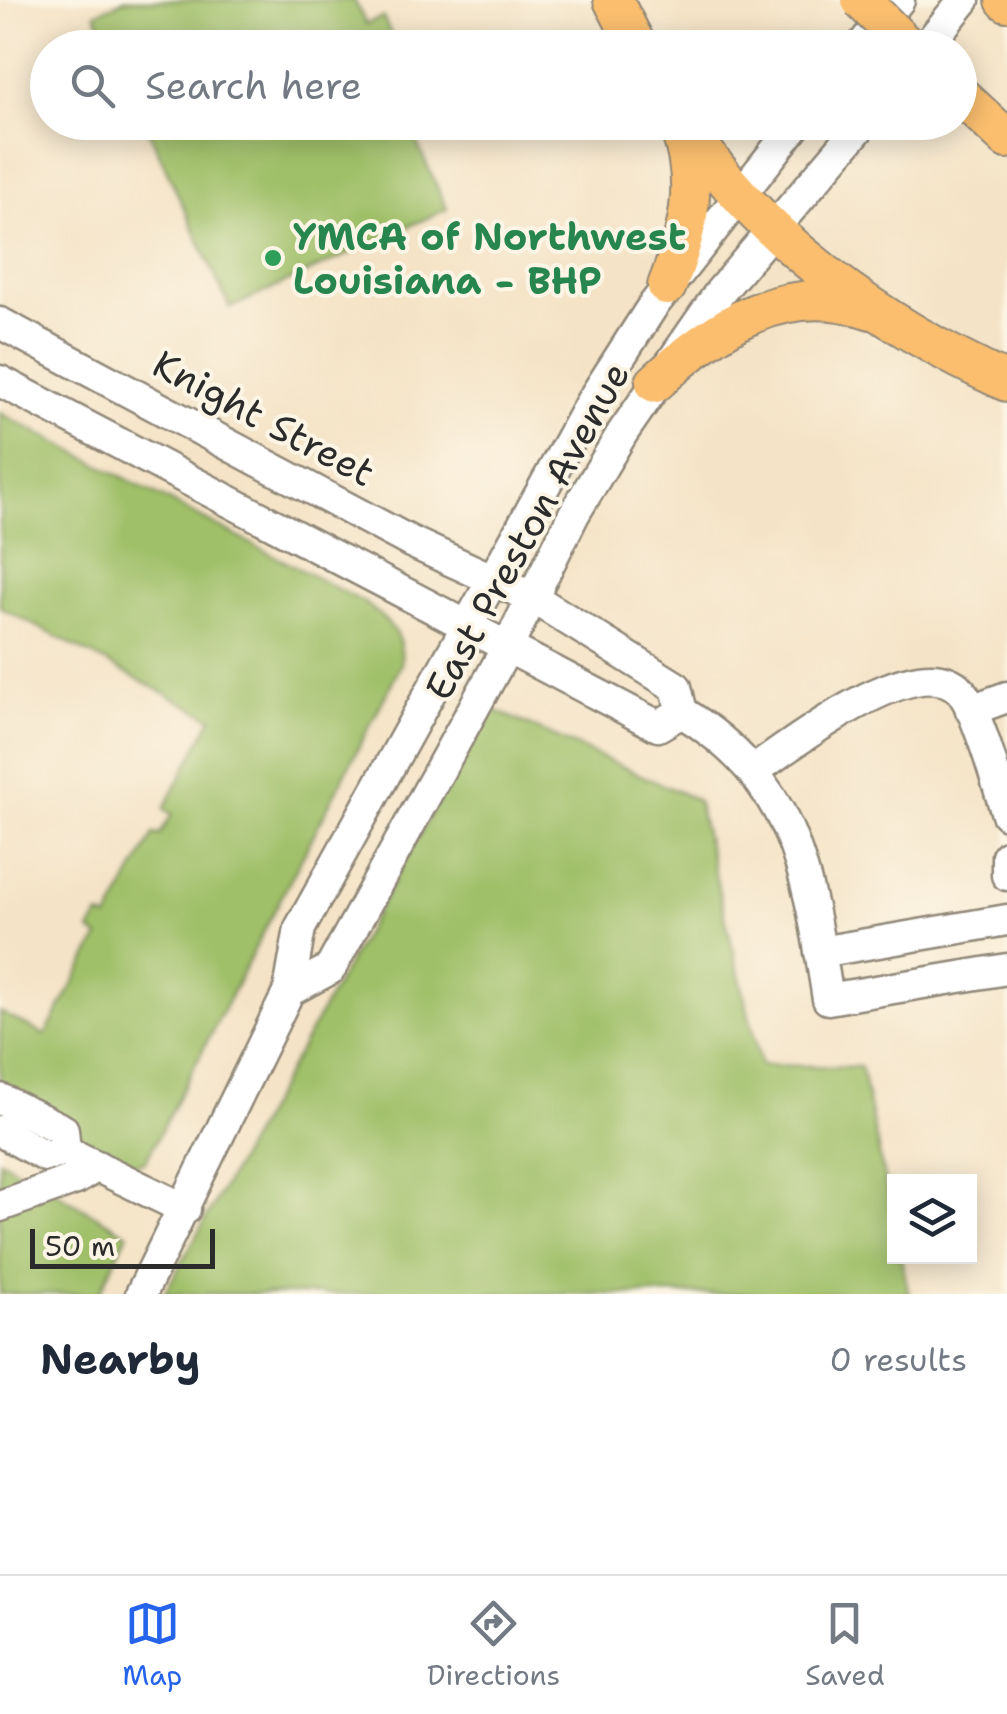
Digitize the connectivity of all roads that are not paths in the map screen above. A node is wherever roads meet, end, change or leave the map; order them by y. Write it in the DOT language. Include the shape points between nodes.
graph roads {
  1 [pos="612,0"];
  2 [pos="861,0"];
  3 [pos="899,0"];
  4 [pos="964,0"];
  5 [pos="628,30"];
  6 [pos="875,30"];
  7 [pos="891,30"];
  8 [pos="940,30"];
  9 [pos="685,140"];
  10 [pos="695,140"];
  11 [pos="783,140"];
  12 [pos="849,140"];
  13 [pos="738,194"];
  14 [pos="775,230"];
  15 [pos="667,286"];
  16 [pos="896,319"];
  17 [pos="0,323"];
  18 [pos="0,381"];
  19 [pos="1007,382"];
  20 [pos="655,383"];
  21 [pos="493,577"];
  22 [pos="533,598"];
  23 [pos="466,625"];
  24 [pos="508,646"];
  25 [pos="1007,698"];
  26 [pos="970,710"];
  27 [pos="682,712"];
  28 [pos="754,770"];
  29 [pos="1007,814"];
  30 [pos="1007,856"];
  31 [pos="1007,875"];
  32 [pos="1002,922"];
  33 [pos="820,952"];
  34 [pos="1006,969"];
  35 [pos="289,991"];
  36 [pos="0,1099"];
  37 [pos="0,1131"];
  38 [pos="66,1151"];
  39 [pos="98,1166"];
  40 [pos="0,1206"];
  41 [pos="185,1208"];
  42 [pos="141,1294"];
  1 -- 5 [label="main road"];
  2 -- 7 [label="main road, bridge"];
  3 -- 6 [label="street"];
  4 -- 8 [label="street"];
  9 -- 15 [label="main road" via="692,188 688,234"];
  10 -- 13 [label="main road"];
  11 -- 13 [label="street, East Preston Avenue"];
  12 -- 14 [label="street, East Preston Avenue"];
  13 -- 14 [label="main road"];
  13 -- 15 [label="street, East Preston Avenue"];
  14 -- 16 [label="main road"];
  14 -- 20 [label="street, East Preston Avenue" via="720,292"];
  15 -- 21 [label="street, East Preston Avenue" via="591,402"];
  16 -- 19 [label="main road"];
  16 -- 20 [label="main road" via="830,301 767,307 728,322"];
  17 -- 21 [label="street, Knight Street" via="411,542"];
  18 -- 23 [label="street"];
  20 -- 22 [label="street, East Preston Avenue" via="574,514"];
  21 -- 22 [label="street, Knight Street"];
  21 -- 23 [label="street, East Preston Avenue"];
  22 -- 24 [label="street, East Preston Avenue"];
  22 -- 27 [label="street, Knight Street" via="676,687"];
  23 -- 24 [label="street"];
  23 -- 35 [label="street, East Preston Avenue" via="300,928"];
  24 -- 27 [label="street" via="658,726"];
  24 -- 35 [label="street, East Preston Avenue" via="330,970"];
  25 -- 26 [label="street"];
  26 -- 28 [label="street" via="953,685 921,680 846,706"];
  26 -- 29 [label="street"];
  27 -- 28 [label="street, Knight Street"];
  28 -- 33 [label="street, Knight Street" via="802,859"];
  30 -- 31 [label="street"];
  32 -- 33 [label="street"];
  32 -- 34 [label="street"];
  33 -- 34 [label="street, Knight Street" via="828,999"];
  35 -- 41 [label="street, East Preston Avenue"];
  36 -- 38 [label="street" via="62,1130"];
  37 -- 38 [label="street" via="45,1156"];
  38 -- 39 [label="street"];
  39 -- 40 [label="street"];
  39 -- 41 [label="street"];
  41 -- 42 [label="street, East Preston Avenue"];
}
